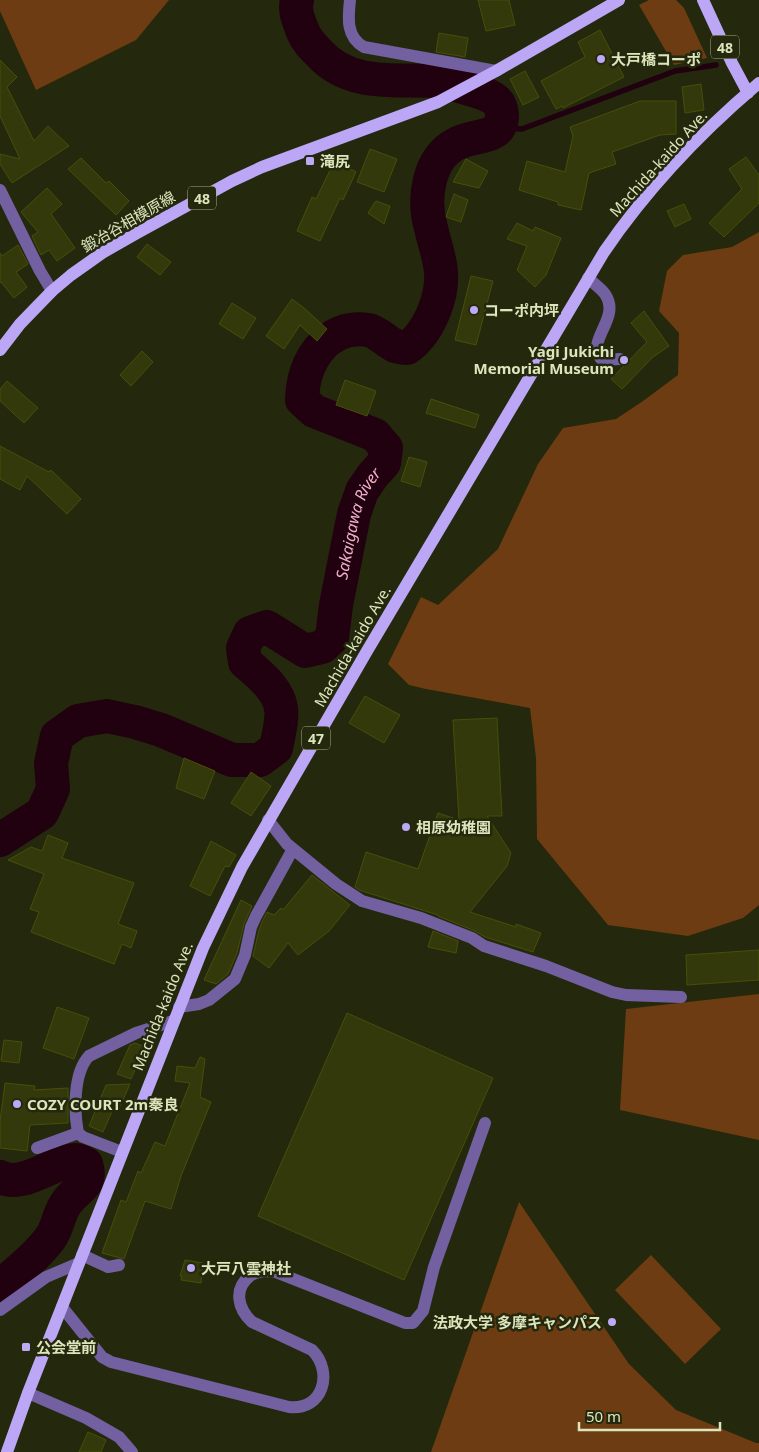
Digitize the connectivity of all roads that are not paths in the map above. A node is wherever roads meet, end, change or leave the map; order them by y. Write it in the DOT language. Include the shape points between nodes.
graph roads {
  1 [pos="350,0"];
  2 [pos="619,0"];
  3 [pos="703,0"];
  4 [pos="496,71"];
  5 [pos="759,83"];
  6 [pos="748,92"];
  7 [pos="0,190"];
  8 [pos="588,278"];
  9 [pos="52,291"];
  10 [pos="0,350"];
  11 [pos="620,358"];
  12 [pos="268,820"];
  13 [pos="293,849"];
  14 [pos="681,997"];
  15 [pos="179,1007"];
  16 [pos="173,1021"];
  17 [pos="486,1123"];
  18 [pos="78,1133"];
  19 [pos="37,1148"];
  20 [pos="122,1152"];
  21 [pos="81,1259"];
  22 [pos="119,1264"];
  23 [pos="62,1307"];
  24 [pos="0,1310"];
  25 [pos="28,1393"];
  26 [pos="7,1452"];
  27 [pos="132,1452"];
  1 -- 4 [label="street" via="350,31 358,44 364,47"];
  2 -- 4 [label="main road, 48"];
  3 -- 6 [label="main road, 48"];
  4 -- 9 [label="main road, 鍛冶谷相模原線 / 48" via="438,102 232,181 102,253"];
  5 -- 6 [label="main road, Machida-kaido Ave. / 47"];
  6 -- 8 [label="main road, Machida-kaido Ave. / 47" via="658,183 619,231"];
  7 -- 9 [label="street"];
  8 -- 11 [label="street" via="605,294 609,306 608,320 596,350 602,360"];
  8 -- 12 [label="main road, Machida-kaido Ave. / 47"];
  9 -- 10 [label="main road, 鍛冶谷相模原線 / 48"];
  12 -- 13 [label="street"];
  12 -- 15 [label="main road, Machida-kaido Ave. / 47" via="202,948"];
  13 -- 14 [label="street" via="362,901 420,918 490,948 612,992"];
  13 -- 15 [label="street" via="251,927 235,979 209,1000"];
  15 -- 16 [label="main road, Machida-kaido Ave. / 47"];
  16 -- 18 [label="street" via="136,1033 84,1061 76,1086"];
  16 -- 20 [label="main road, Machida-kaido Ave. / 47"];
  17 -- 23 [label="street" via="434,1267 423,1311 413,1322 405,1323 273,1270 251,1275 244,1283 240,1307 252,1322 312,1350 319,1357 324,1381 320,1392 307,1405 289,1407 111,1362 102,1357"];
  18 -- 19 [label="street"];
  18 -- 20 [label="street"];
  20 -- 21 [label="main road, Machida-kaido Ave. / 47"];
  21 -- 22 [label="street" via="108,1266"];
  21 -- 23 [label="main road, Machida-kaido Ave. / 47"];
  21 -- 24 [label="street" via="46,1277"];
  23 -- 25 [label="main road, Machida-kaido Ave. / 47"];
  25 -- 26 [label="main road, Machida-kaido Ave. / 47"];
  25 -- 27 [label="street" via="86,1418 119,1437"];
}
